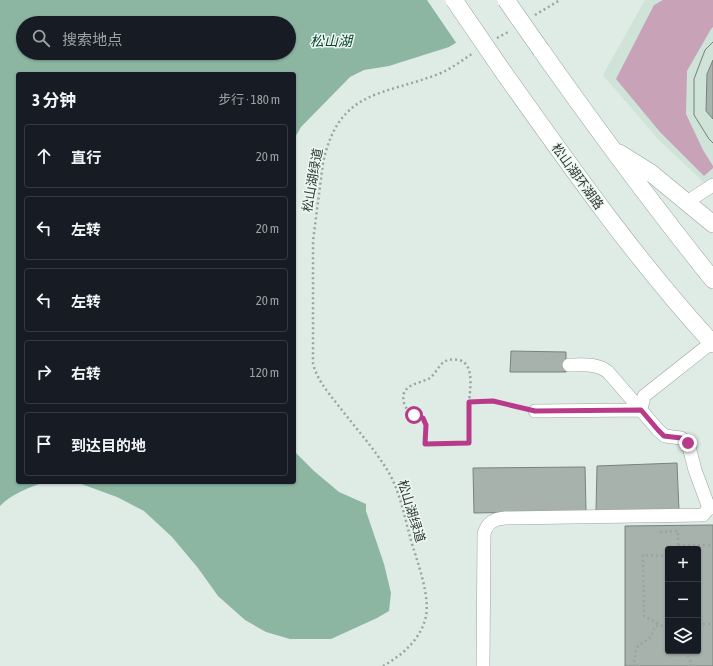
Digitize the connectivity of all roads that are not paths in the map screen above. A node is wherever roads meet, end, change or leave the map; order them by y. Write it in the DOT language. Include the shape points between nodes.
graph roads {
  1 [pos="454,0"];
  2 [pos="506,0"];
  3 [pos="611,148"];
  4 [pos="713,185"];
  5 [pos="687,202"];
  6 [pos="713,224"];
  7 [pos="713,280"];
  8 [pos="712,344"];
  9 [pos="569,365"];
  10 [pos="641,410"];
  11 [pos="535,411"];
  12 [pos="711,508"];
  13 [pos="483,666"];
  1 -- 8 [label="main road, 松山湖环湖路, bridge" via="607,217"];
  2 -- 3 [label="main road, bridge"];
  3 -- 5 [label="main road" via="651,173"];
  3 -- 7 [label="main road"];
  4 -- 5 [label="street"];
  5 -- 6 [label="main road"];
  8 -- 10 [label="street" via="644,396"];
  9 -- 10 [label="street" via="603,368"];
  10 -- 11 [label="street"];
  10 -- 12 [label="street" via="664,436 681,438 688,443 695,470"];
  12 -- 13 [label="street" via="703,515 497,518 490,522 484,534"];
}
